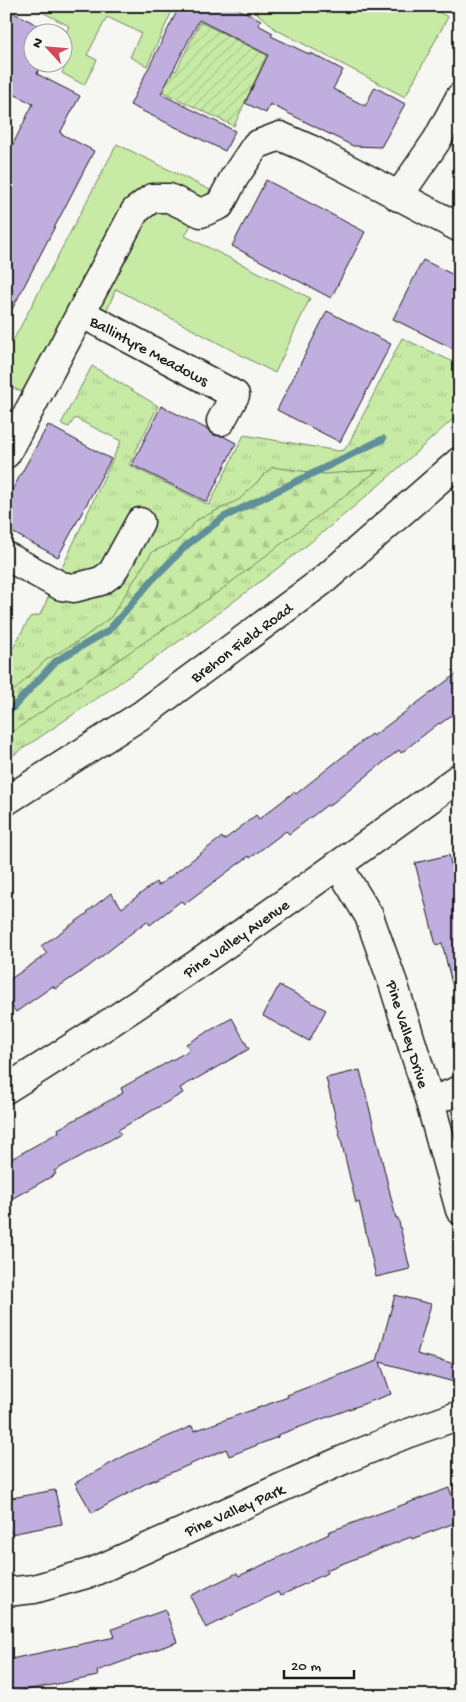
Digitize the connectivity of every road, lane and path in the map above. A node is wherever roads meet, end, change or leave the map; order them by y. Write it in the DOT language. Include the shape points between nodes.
graph roads {
  1 [pos="460,97"];
  2 [pos="398,197"];
  3 [pos="460,228"];
  4 [pos="81,312"];
  5 [pos="14,421"];
  6 [pos="220,421"];
  7 [pos="6,454"];
  8 [pos="460,461"];
  9 [pos="140,522"];
  10 [pos="6,556"];
  11 [pos="460,777"];
  12 [pos="6,801"];
  13 [pos="338,865"];
  14 [pos="6,1089"];
  15 [pos="460,1090"];
  16 [pos="430,1102"];
  17 [pos="460,1210"];
  18 [pos="460,1416"];
  19 [pos="6,1592"];
  1 -- 2 [label="street" via="437,140"];
  2 -- 3 [label="street, Ballintyre Meadows"];
  2 -- 4 [label="street, Ballintyre Meadows" via="280,136 256,145 220,205 201,212 169,198 152,198 135,211"];
  4 -- 5 [label="street"];
  4 -- 6 [label="street, Ballintyre Meadows" via="235,395"];
  5 -- 7 [label="street"];
  8 -- 12 [label="street, Brehon Field Road" via="325,579 143,714"];
  9 -- 10 [label="street" via="112,574 101,581 74,588 61,586"];
  11 -- 13 [label="street, Pine Valley Avenue"];
  13 -- 14 [label="street, Pine Valley Avenue" via="134,1007"];
  13 -- 16 [label="street, Pine Valley Drive" via="369,916"];
  15 -- 16 [label="street"];
  16 -- 17 [label="street, Pine Valley Drive"];
  18 -- 19 [label="street, Pine Valley Park" via="343,1460 93,1572 34,1589"];
}
